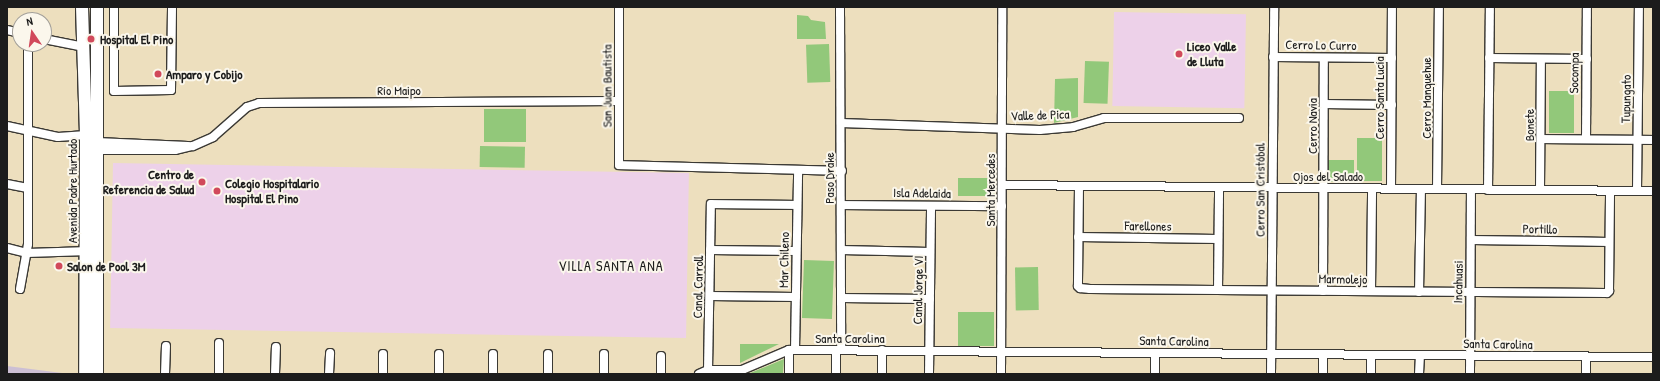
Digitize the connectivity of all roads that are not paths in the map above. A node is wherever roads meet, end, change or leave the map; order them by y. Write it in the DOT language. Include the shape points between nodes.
graph roads {
  1 [pos="82,7"];
  2 [pos="97,7"];
  3 [pos="114,7"];
  4 [pos="172,7"];
  5 [pos="619,7"];
  6 [pos="840,7"];
  7 [pos="1002,7"];
  8 [pos="1274,7"];
  9 [pos="1392,7"];
  10 [pos="1438,7"];
  11 [pos="1490,7"];
  12 [pos="1587,7"];
  13 [pos="1639,7"];
  14 [pos="52,40"];
  15 [pos="84,47"];
  16 [pos="28,52"];
  17 [pos="1273,57"];
  18 [pos="1324,58"];
  19 [pos="1392,58"];
  20 [pos="1489,58"];
  21 [pos="1541,59"];
  22 [pos="1586,59"];
  23 [pos="619,101"];
  24 [pos="1324,104"];
  25 [pos="1392,105"];
  26 [pos="1239,118"];
  27 [pos="841,123"];
  28 [pos="7,126"];
  29 [pos="1002,128"];
  30 [pos="28,130"];
  31 [pos="86,135"];
  32 [pos="1541,139"];
  33 [pos="1586,139"];
  34 [pos="1638,140"];
  35 [pos="1653,140"];
  36 [pos="96,146"];
  37 [pos="798,170"];
  38 [pos="842,171"];
  39 [pos="7,184"];
  40 [pos="1002,185"];
  41 [pos="1079,186"];
  42 [pos="1219,187"];
  43 [pos="28,188"];
  44 [pos="1272,188"];
  45 [pos="1324,188"];
  46 [pos="1372,188"];
  47 [pos="1391,189"];
  48 [pos="1421,189"];
  49 [pos="1437,189"];
  50 [pos="1471,190"];
  51 [pos="1488,190"];
  52 [pos="1540,190"];
  53 [pos="1610,191"];
  54 [pos="1637,191"];
  55 [pos="1653,191"];
  56 [pos="797,205"];
  57 [pos="842,205"];
  58 [pos="931,206"];
  59 [pos="1002,206"];
  60 [pos="1078,237"];
  61 [pos="1218,239"];
  62 [pos="1471,240"];
  63 [pos="1609,242"];
  64 [pos="7,248"];
  65 [pos="92,250"];
  66 [pos="710,250"];
  67 [pos="841,250"];
  68 [pos="796,251"];
  69 [pos="930,252"];
  70 [pos="27,253"];
  71 [pos="20,289"];
  72 [pos="1218,290"];
  73 [pos="1271,290"];
  74 [pos="1323,291"];
  75 [pos="1371,291"];
  76 [pos="1419,292"];
  77 [pos="1470,292"];
  78 [pos="710,296"];
  79 [pos="796,297"];
  80 [pos="841,298"];
  81 [pos="930,299"];
  82 [pos="219,343"];
  83 [pos="166,346"];
  84 [pos="276,347"];
  85 [pos="792,350"];
  86 [pos="838,350"];
  87 [pos="882,350"];
  88 [pos="929,351"];
  89 [pos="1002,351"];
  90 [pos="1155,353"];
  91 [pos="330,354"];
  92 [pos="383,354"];
  93 [pos="439,354"];
  94 [pos="493,354"];
  95 [pos="548,354"];
  96 [pos="604,354"];
  97 [pos="1271,354"];
  98 [pos="1323,354"];
  99 [pos="1371,355"];
  100 [pos="1420,355"];
  101 [pos="661,356"];
  102 [pos="1470,356"];
  103 [pos="1586,357"];
  104 [pos="1653,357"];
  105 [pos="708,370"];
  106 [pos="742,372"];
  107 [pos="86,374"];
  108 [pos="97,374"];
  109 [pos="166,374"];
  110 [pos="219,374"];
  111 [pos="275,374"];
  112 [pos="329,374"];
  113 [pos="383,374"];
  114 [pos="439,374"];
  115 [pos="493,374"];
  116 [pos="548,374"];
  117 [pos="604,374"];
  118 [pos="661,374"];
  119 [pos="699,374"];
  120 [pos="789,374"];
  121 [pos="836,374"];
  122 [pos="882,374"];
  123 [pos="929,374"];
  124 [pos="1001,374"];
  125 [pos="1155,374"];
  126 [pos="1271,374"];
  127 [pos="1323,374"];
  128 [pos="1371,374"];
  129 [pos="1419,374"];
  130 [pos="1470,374"];
  131 [pos="1586,374"];
  1 -- 15 [label="main road, Avenida Padre Hurtado"];
  2 -- 36 [label="main road, Avenida Padre Hurtado"];
  3 -- 4 [label="street" via="114,91 171,90"];
  5 -- 23 [label="street, San Juan Bautista"];
  6 -- 27 [label="street, Paso Drake"];
  7 -- 29 [label="street, Santa Mercedes"];
  8 -- 17 [label="street, Cerro San Cristóbal"];
  9 -- 19 [label="street, Cerro Santa Lucía"];
  10 -- 49 [label="street, Cerro Manquehue"];
  11 -- 20 [label="street"];
  12 -- 22 [label="street, Socompa"];
  13 -- 34 [label="street, Tupungato"];
  14 -- 15 [label="street"];
  15 -- 31 [label="main road, Avenida Padre Hurtado"];
  16 -- 30 [label="street"];
  17 -- 18 [label="street, Cerro Lo Curro"];
  17 -- 44 [label="street, Cerro San Cristóbal"];
  18 -- 19 [label="street, Cerro Lo Curro"];
  18 -- 24 [label="street, Cerro Navia"];
  19 -- 25 [label="street, Cerro Santa Lucía"];
  20 -- 21 [label="street"];
  20 -- 51 [label="street"];
  21 -- 22 [label="street"];
  21 -- 32 [label="street, Bonete"];
  22 -- 33 [label="street, Socompa"];
  23 -- 36 [label="street, Río Maipo" via="259,102 247,107 213,137 193,146 175,150"];
  23 -- 37 [label="street, San Juan Bautista" via="619,166"];
  24 -- 25 [label="street"];
  24 -- 45 [label="street, Cerro Navia"];
  25 -- 47 [label="street, Cerro Santa Lucía"];
  26 -- 29 [label="street, Valle de Pica" via="1108,118 1066,128"];
  27 -- 29 [label="street, Valle de Pica"];
  27 -- 38 [label="street, Paso Drake"];
  28 -- 30 [label="street"];
  29 -- 40 [label="street, Santa Mercedes"];
  30 -- 31 [label="street" via="58,137"];
  30 -- 43 [label="street"];
  31 -- 65 [label="main road, Avenida Padre Hurtado"];
  32 -- 33 [label="street"];
  32 -- 52 [label="street, Bonete"];
  33 -- 34 [label="street"];
  34 -- 35 [label="street"];
  34 -- 54 [label="street, Tupungato"];
  36 -- 65 [label="main road, Avenida Padre Hurtado"];
  37 -- 38 [label="street"];
  37 -- 56 [label="street, Mar Chileno"];
  38 -- 57 [label="street, Paso Drake"];
  39 -- 43 [label="street"];
  40 -- 41 [label="street, Ojos del Salado"];
  40 -- 59 [label="street, Santa Mercedes"];
  41 -- 42 [label="street, Ojos del Salado"];
  41 -- 60 [label="street"];
  42 -- 44 [label="street, Ojos del Salado"];
  42 -- 61 [label="street"];
  43 -- 70 [label="street"];
  44 -- 45 [label="street, Ojos del Salado"];
  44 -- 73 [label="street, Cerro San Cristóbal"];
  45 -- 46 [label="street, Ojos del Salado"];
  45 -- 74 [label="street, Cerro Navia"];
  46 -- 47 [label="street, Ojos del Salado"];
  46 -- 75 [label="street"];
  47 -- 48 [label="street, Ojos del Salado"];
  48 -- 49 [label="street, Ojos del Salado"];
  48 -- 76 [label="street"];
  49 -- 50 [label="street, Ojos del Salado"];
  50 -- 51 [label="street, Ojos del Salado"];
  50 -- 62 [label="street, Incahuasi"];
  51 -- 52 [label="street, Ojos del Salado"];
  52 -- 53 [label="street, Ojos del Salado"];
  53 -- 54 [label="street, Ojos del Salado"];
  53 -- 63 [label="street"];
  54 -- 55 [label="street, Ojos del Salado"];
  56 -- 66 [label="street, Canal Carroll" via="711,204"];
  56 -- 68 [label="street, Mar Chileno"];
  57 -- 58 [label="street, Isla Adelaida"];
  57 -- 67 [label="street, Paso Drake"];
  58 -- 59 [label="street, Isla Adelaida"];
  58 -- 69 [label="street, Canal Jorge VI"];
  59 -- 89 [label="street, Santa Mercedes"];
  60 -- 61 [label="street, Farellones"];
  60 -- 72 [label="street, Marmolejo" via="1078,288"];
  61 -- 72 [label="street"];
  62 -- 63 [label="street, Portillo"];
  62 -- 77 [label="street, Incahuasi"];
  63 -- 77 [label="street, Marmolejo" via="1608,293"];
  64 -- 70 [label="street"];
  65 -- 70 [label="street"];
  65 -- 107 [label="main road, Avenida Padre Hurtado"];
  65 -- 108 [label="main road, Avenida Padre Hurtado"];
  66 -- 68 [label="street"];
  66 -- 78 [label="street, Canal Carroll"];
  67 -- 69 [label="street"];
  67 -- 80 [label="street, Paso Drake"];
  68 -- 79 [label="street, Mar Chileno"];
  69 -- 81 [label="street, Canal Jorge VI"];
  70 -- 71 [label="street"];
  72 -- 73 [label="street, Marmolejo"];
  73 -- 74 [label="street, Marmolejo"];
  73 -- 97 [label="street, Cerro San Cristóbal"];
  74 -- 75 [label="street, Marmolejo"];
  75 -- 76 [label="street, Marmolejo"];
  76 -- 77 [label="street, Marmolejo"];
  77 -- 102 [label="street, Incahuasi"];
  78 -- 79 [label="street"];
  78 -- 105 [label="street, Canal Carroll"];
  79 -- 85 [label="street, Mar Chileno"];
  80 -- 81 [label="street"];
  80 -- 86 [label="street, Paso Drake"];
  81 -- 88 [label="street, Canal Jorge VI"];
  82 -- 110 [label="street"];
  83 -- 109 [label="street"];
  84 -- 111 [label="street"];
  85 -- 86 [label="street, Santa Carolina"];
  85 -- 106 [label="street, Santa Carolina"];
  85 -- 120 [label="street, Mar Chileno"];
  86 -- 87 [label="street, Santa Carolina"];
  86 -- 121 [label="street, Paso Drake"];
  87 -- 88 [label="street, Santa Carolina"];
  87 -- 122 [label="street"];
  88 -- 89 [label="street, Santa Carolina"];
  88 -- 123 [label="street, Canal Jorge VI"];
  89 -- 90 [label="street, Santa Carolina"];
  89 -- 124 [label="street, Santa Mercedes"];
  90 -- 97 [label="street, Santa Carolina"];
  90 -- 125 [label="street"];
  91 -- 112 [label="street"];
  92 -- 113 [label="street"];
  93 -- 114 [label="street"];
  94 -- 115 [label="street"];
  95 -- 116 [label="street"];
  96 -- 117 [label="street"];
  97 -- 98 [label="street, Santa Carolina"];
  97 -- 126 [label="street, Cerro San Cristóbal"];
  98 -- 99 [label="street, Santa Carolina"];
  98 -- 127 [label="street"];
  99 -- 100 [label="street, Santa Carolina"];
  99 -- 128 [label="street"];
  100 -- 102 [label="street, Santa Carolina"];
  100 -- 129 [label="street"];
  101 -- 118 [label="street"];
  102 -- 103 [label="street, Santa Carolina"];
  102 -- 130 [label="street, Incahuasi"];
  103 -- 104 [label="street, Santa Carolina"];
  103 -- 131 [label="street"];
  105 -- 106 [label="street, Santa Carolina"];
  105 -- 119 [label="street, Santa Carolina"];
}
